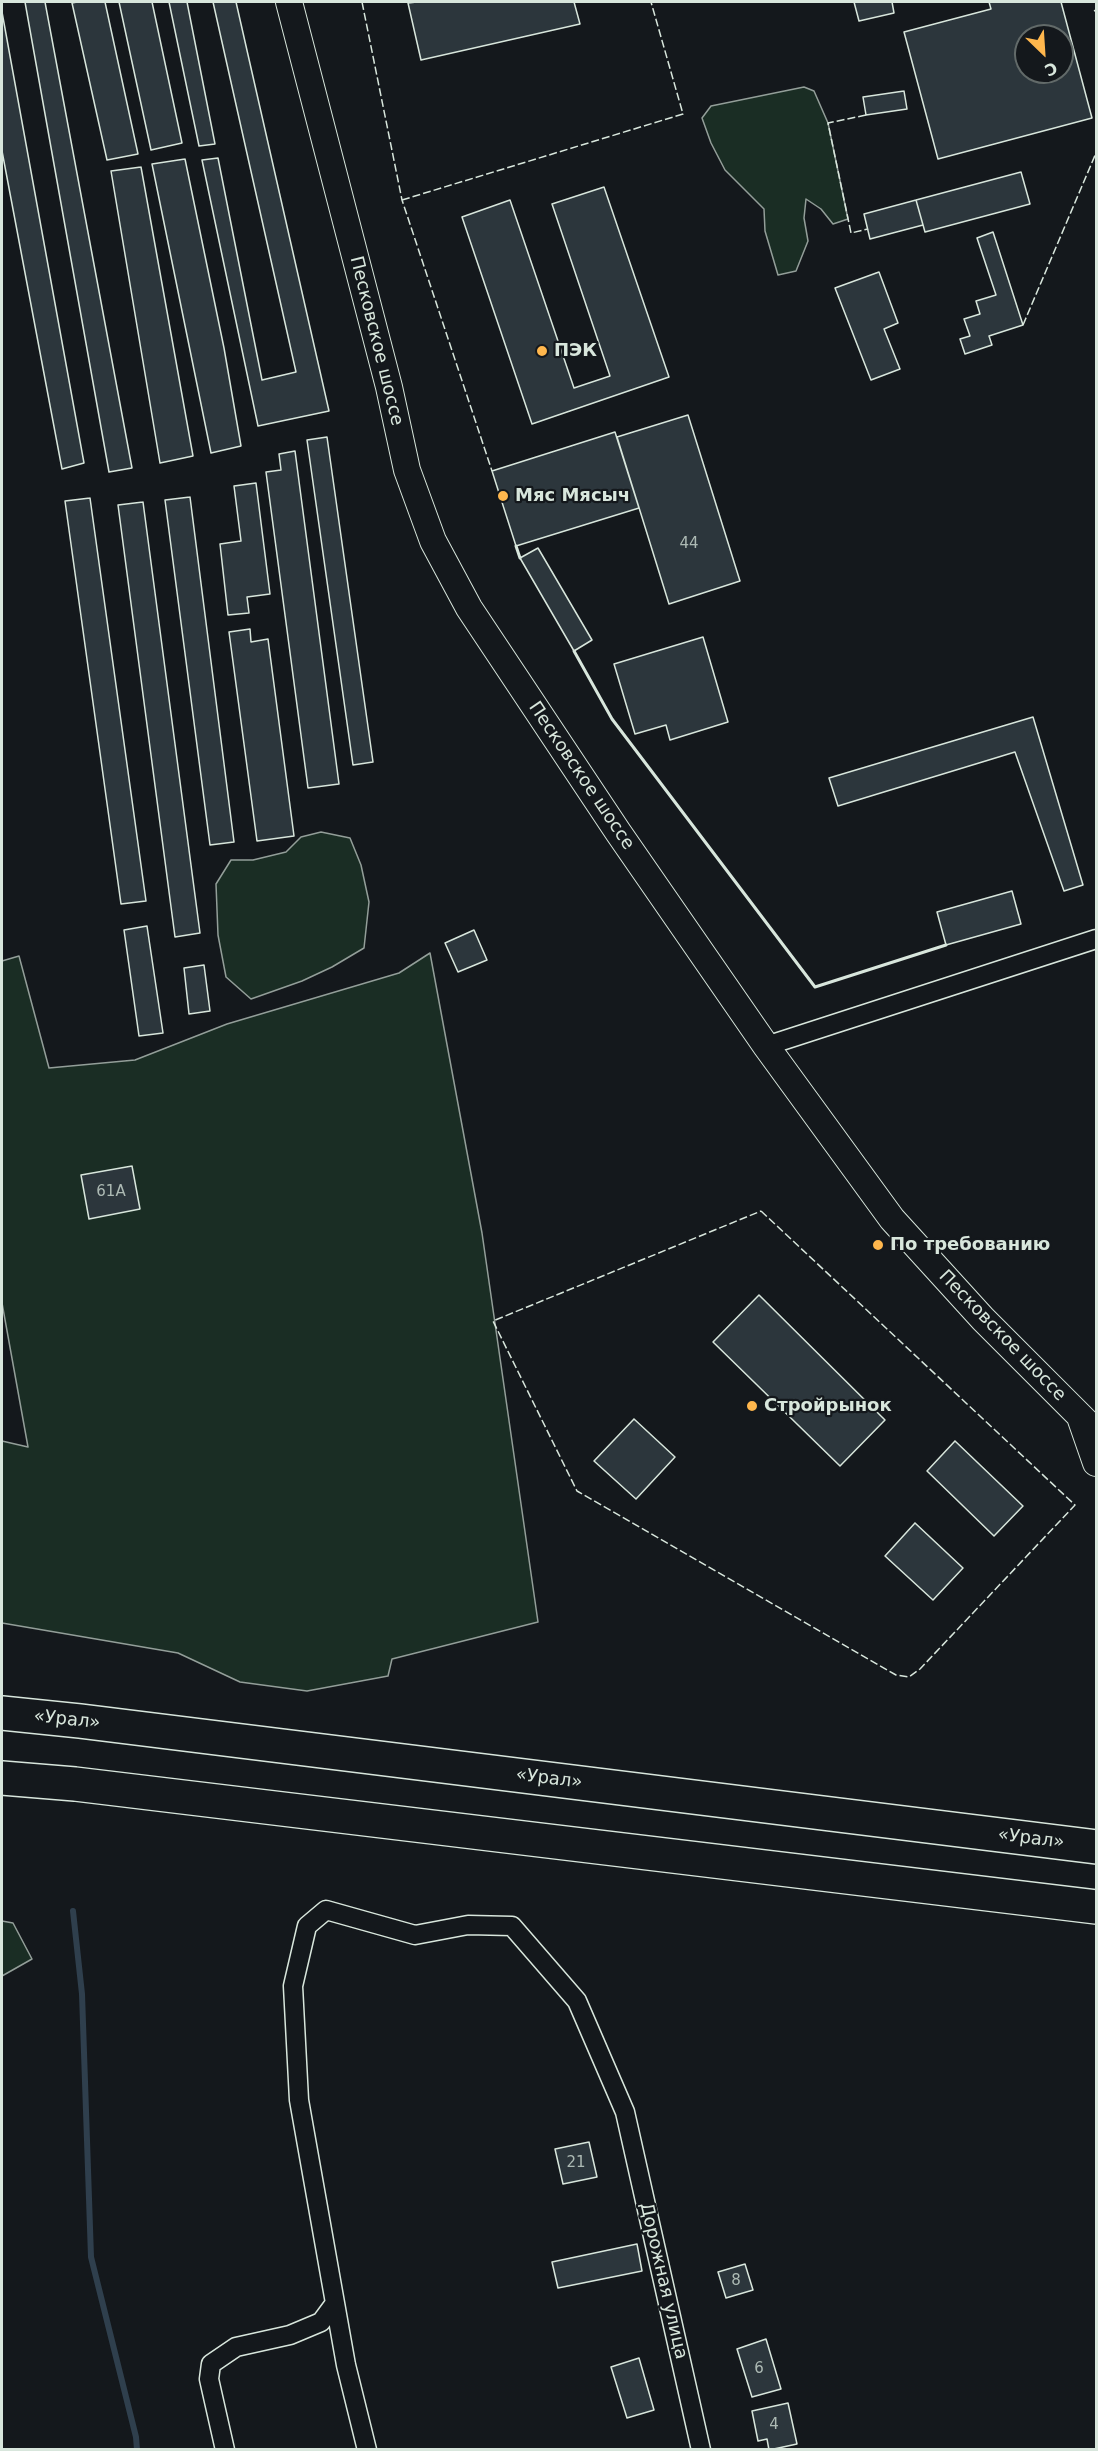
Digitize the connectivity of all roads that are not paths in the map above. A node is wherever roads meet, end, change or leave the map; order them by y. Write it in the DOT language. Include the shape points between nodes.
graph roads {
  1 [pos="289,2"];
  2 [pos="1096,939"];
  3 [pos="766,1046"];
  4 [pos="1088,1424"];
  5 [pos="1096,1463"];
  6 [pos="2,1713"];
  7 [pos="2,1778"];
  8 [pos="1096,1847"];
  9 [pos="1096,1907"];
  10 [pos="335,2303"];
  11 [pos="225,2450"];
  12 [pos="367,2450"];
  13 [pos="701,2450"];
  1 -- 3 [label="street, Песковское шоссе" via="389,387 406,470 433,541 469,608"];
  2 -- 3 [label="street"];
  3 -- 4 [label="street, Песковское шоссе" via="892,1219 983,1319"];
  4 -- 5 [label="street"];
  6 -- 8 [label="highway, «Урал»"];
  7 -- 9 [label="highway"];
  10 -- 11 [label="street" via="321,2322 290,2335 236,2347 211,2364 209,2379"];
  10 -- 12 [label="street"];
  10 -- 13 [label="street, Дорожная улица" via="299,2100 293,1986 307,1926 326,1910 415,1935 468,1925 512,1926 577,2001 625,2112"];
}
